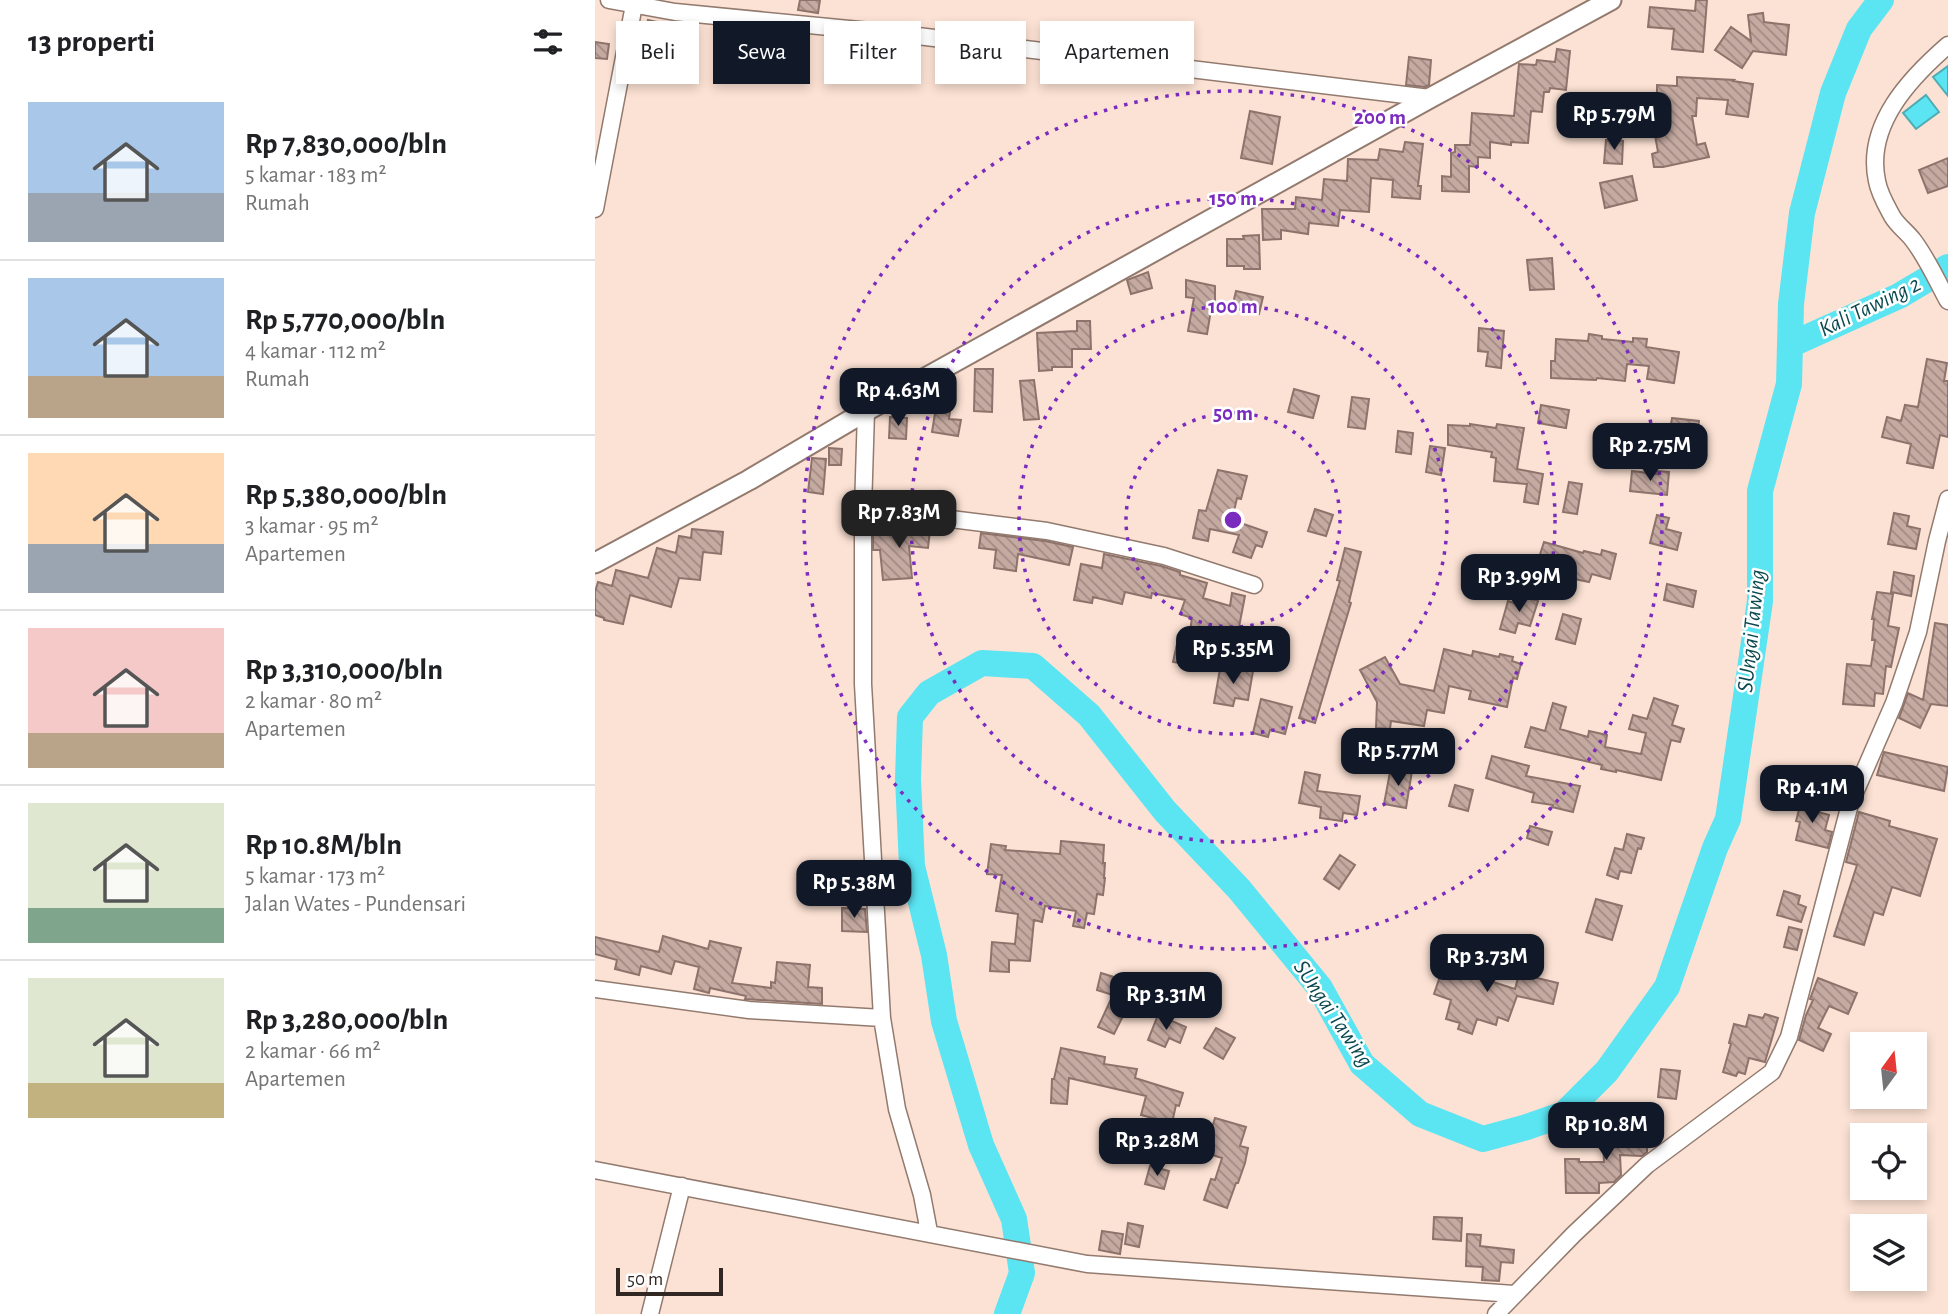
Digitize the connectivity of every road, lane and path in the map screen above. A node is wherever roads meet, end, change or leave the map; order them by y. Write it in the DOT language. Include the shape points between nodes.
graph roads {
  1 [pos="609,0"];
  2 [pos="1611,0"];
  3 [pos="634,5"];
  4 [pos="678,6"];
  5 [pos="1948,45"];
  6 [pos="1430,98"];
  7 [pos="595,209"];
  8 [pos="1948,300"];
  9 [pos="866,411"];
  10 [pos="1948,499"];
  11 [pos="863,508"];
  12 [pos="595,563"];
  13 [pos="1254,585"];
  14 [pos="595,989"];
  15 [pos="882,1018"];
  16 [pos="595,1170"];
  17 [pos="682,1186"];
  18 [pos="929,1233"];
  19 [pos="1514,1294"];
  20 [pos="650,1314"];
  21 [pos="1496,1314"];
  1 -- 3 [label="street"];
  2 -- 6 [label="street"];
  3 -- 4 [label="street"];
  3 -- 7 [label="street"];
  4 -- 6 [label="street"];
  5 -- 8 [label="street" via="1898,98 1881,126 1875,153 1876,179 1893,219 1914,241"];
  6 -- 9 [label="street"];
  9 -- 11 [label="street"];
  9 -- 12 [label="street"];
  10 -- 19 [label="street" via="1918,632 1894,703 1850,804 1789,1037 1772,1072 1647,1165"];
  11 -- 13 [label="street" via="1047,531 1164,556"];
  11 -- 15 [label="street" via="863,684"];
  14 -- 15 [label="street" via="749,1010"];
  15 -- 18 [label="street" via="897,1109"];
  16 -- 17 [label="street"];
  17 -- 18 [label="street"];
  17 -- 20 [label="street"];
  18 -- 19 [label="street" via="1087,1264"];
  19 -- 21 [label="street"];
}
